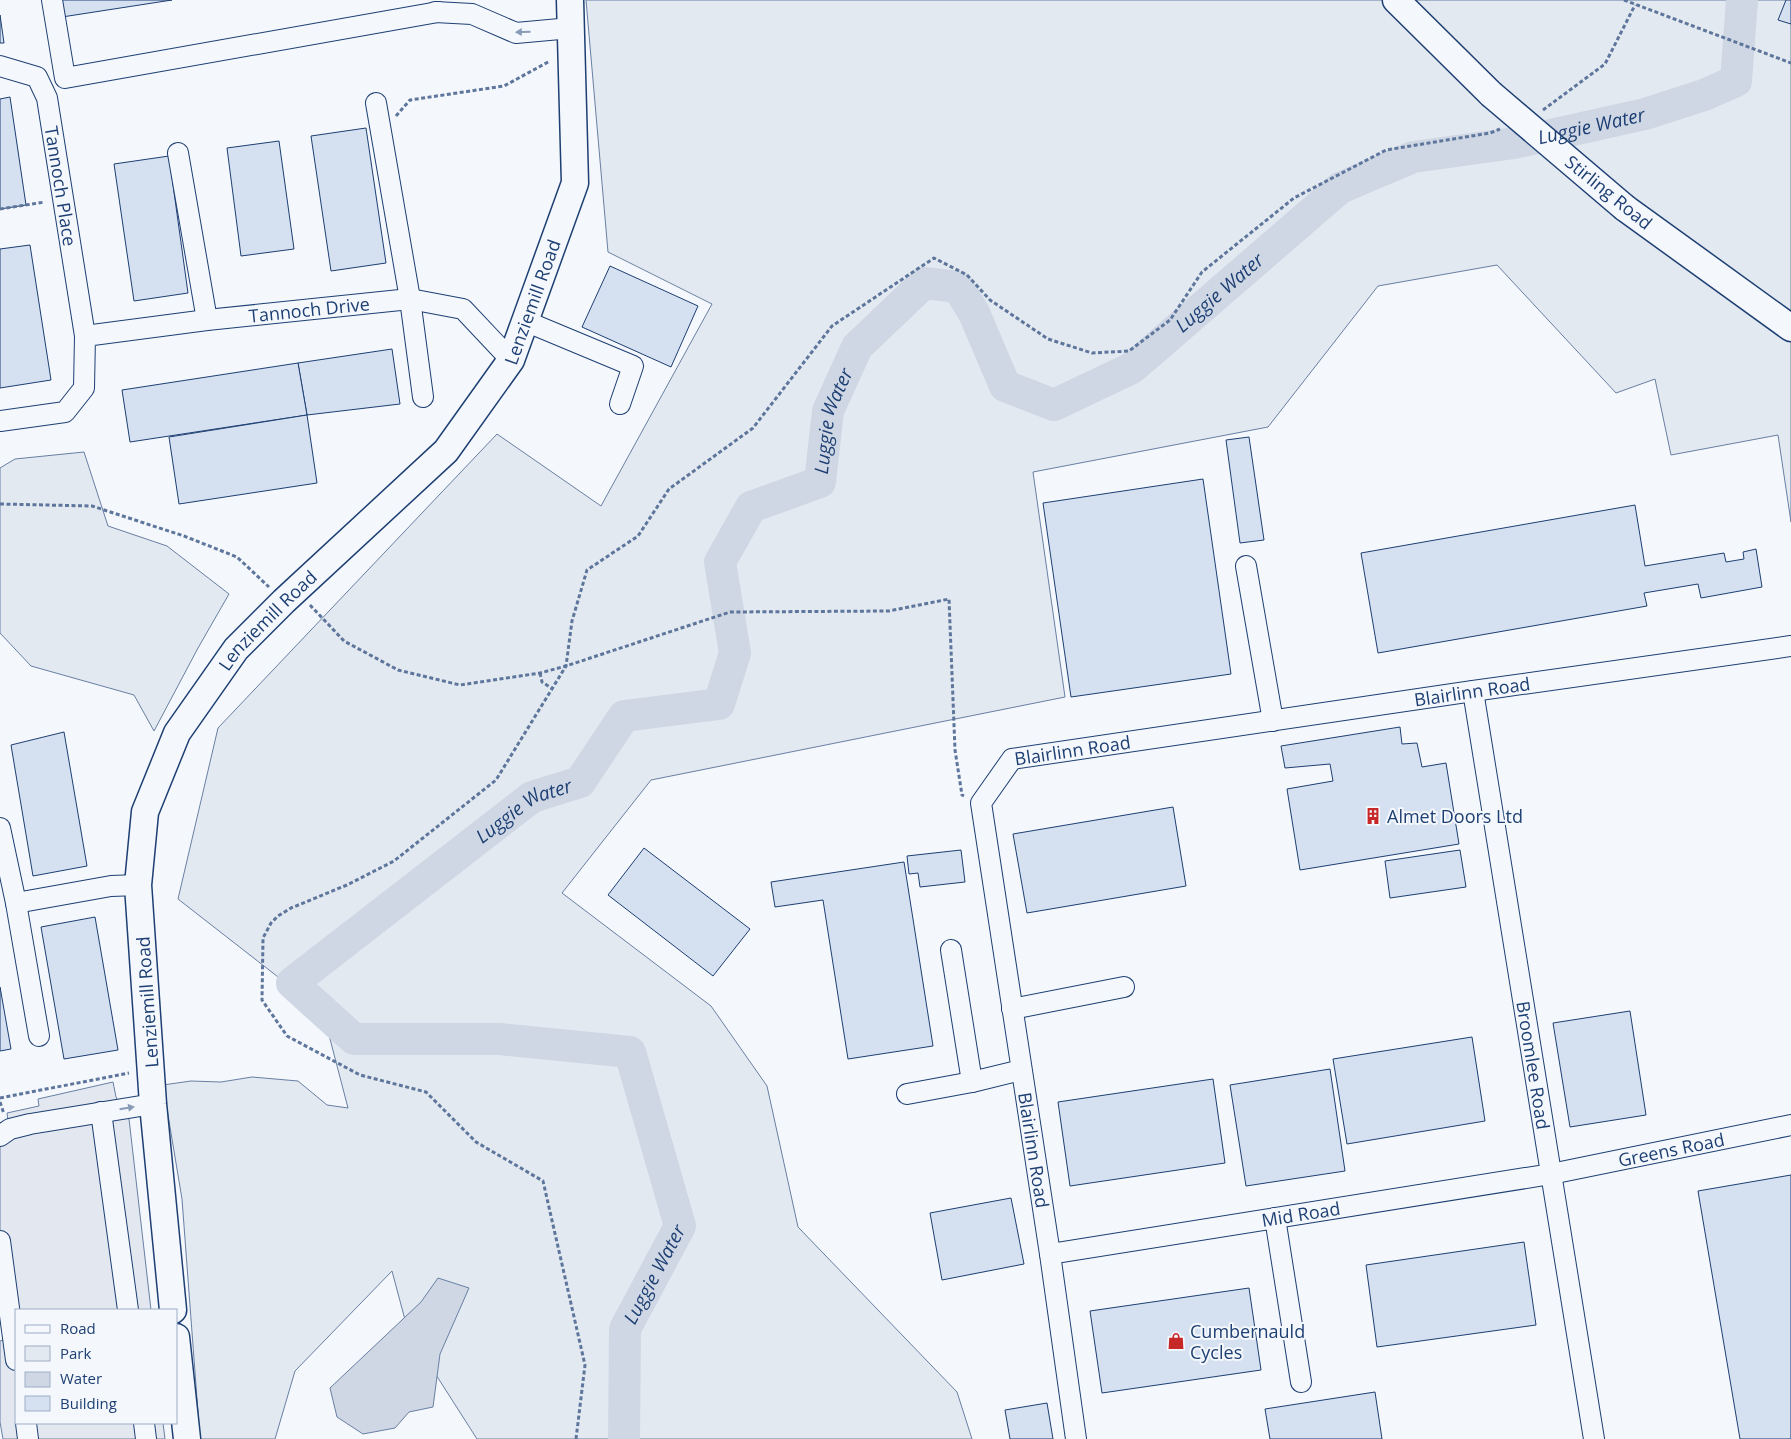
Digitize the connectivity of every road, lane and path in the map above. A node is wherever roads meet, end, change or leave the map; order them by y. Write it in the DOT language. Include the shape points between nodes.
graph roads {
  1 [pos="52,0"];
  2 [pos="461,0"];
  3 [pos="570,0"];
  4 [pos="1396,0"];
  5 [pos="1624,0"];
  6 [pos="1636,4"];
  7 [pos="438,12"];
  8 [pos="571,39"];
  9 [pos="1791,62"];
  10 [pos="0,66"];
  11 [pos="376,103"];
  12 [pos="1541,110"];
  13 [pos="1507,125"];
  14 [pos="381,133"];
  15 [pos="178,153"];
  16 [pos="63,199"];
  17 [pos="0,209"];
  18 [pos="410,299"];
  19 [pos="208,320"];
  20 [pos="525,321"];
  21 [pos="1791,328"];
  22 [pos="85,336"];
  23 [pos="511,360"];
  24 [pos="423,398"];
  25 [pos="620,404"];
  26 [pos="0,421"];
  27 [pos="0,504"];
  28 [pos="1246,566"];
  29 [pos="290,596"];
  30 [pos="1791,646"];
  31 [pos="566,666"];
  32 [pos="540,673"];
  33 [pos="552,689"];
  34 [pos="1472,691"];
  35 [pos="1273,721"];
  36 [pos="981,804"];
  37 [pos="0,828"];
  38 [pos="138,885"];
  39 [pos="10,897"];
  40 [pos="951,950"];
  41 [pos="1124,987"];
  42 [pos="1012,1009"];
  43 [pos="39,1036"];
  44 [pos="151,1069"];
  45 [pos="1021,1070"];
  46 [pos="972,1082"];
  47 [pos="907,1094"];
  48 [pos="0,1098"];
  49 [pos="153,1104"];
  50 [pos="101,1112"];
  51 [pos="1791,1125"];
  52 [pos="0,1136"];
  53 [pos="1551,1174"];
  54 [pos="1275,1218"];
  55 [pos="0,1241"];
  56 [pos="1050,1254"];
  57 [pos="128,1309"];
  58 [pos="173,1309"];
  59 [pos="15,1353"];
  60 [pos="178,1354"];
  61 [pos="1300,1382"];
  62 [pos="26,1424"];
  63 [pos="144,1424"];
  64 [pos="28,1439"];
  65 [pos="146,1439"];
  66 [pos="188,1439"];
  67 [pos="576,1439"];
  68 [pos="1076,1439"];
  69 [pos="1594,1439"];
  1 -- 7 [label="street" via="65,78"];
  2 -- 7 [label="street" via="435,12"];
  3 -- 8 [label="main road, Lenziemill Road"];
  4 -- 21 [label="main road, Stirling Road, bridge" via="1491,94 1626,208"];
  5 -- 6 [label="path"];
  6 -- 9 [label="path"];
  6 -- 12 [label="path" via="1605,64"];
  8 -- 7 [label="street, one-way" via="516,33 472,14"];
  8 -- 14 [label="path" via="504,86 410,100"];
  8 -- 20 [label="main road, Lenziemill Road" via="575,183"];
  10 -- 16 [label="street, Tannoch Place" via="37,77 47,98"];
  11 -- 14 [label="street"];
  13 -- 31 [label="path" via="1490,133 1386,150 1294,198 1202,272 1170,320 1130,351 1092,353 1048,338 990,300 967,275 934,258 832,326 753,428 669,489 638,536 587,570 572,621"];
  14 -- 18 [label="street"];
  15 -- 19 [label="street"];
  16 -- 17 [label="path"];
  16 -- 22 [label="street, Tannoch Place"];
  18 -- 19 [label="street, Tannoch Drive"];
  18 -- 23 [label="street, Tannoch Drive" via="463,309"];
  18 -- 24 [label="street"];
  19 -- 22 [label="street, Tannoch Drive"];
  20 -- 23 [label="main road, Lenziemill Road"];
  20 -- 25 [label="street" via="633,366"];
  22 -- 26 [label="street" via="84,388 65,412"];
  23 -- 29 [label="main road, Lenziemill Road" via="446,451"];
  27 -- 29 [label="path" via="92,506 237,557"];
  28 -- 35 [label="street"];
  29 -- 32 [label="path" via="344,641 398,670 460,685"];
  29 -- 38 [label="main road, Lenziemill Road" via="236,649 177,733 145,812"];
  30 -- 34 [label="street, Blairlinn Road"];
  31 -- 32 [label="path"];
  31 -- 33 [label="path"];
  31 -- 36 [label="path" via="730,612 890,611 949,599 955,750 962,795"];
  32 -- 33 [label="path" via="542,682"];
  33 -- 67 [label="path" via="496,780 394,861 291,908 271,923 263,938 262,1000 287,1036 360,1075 426,1092 476,1142 543,1181 585,1365"];
  34 -- 35 [label="street, Blairlinn Road"];
  34 -- 53 [label="street, Broomlee Road"];
  35 -- 36 [label="street, Blairlinn Road" via="1012,759"];
  36 -- 42 [label="street, Blairlinn Road"];
  37 -- 39 [label="street"];
  38 -- 39 [label="street"];
  38 -- 44 [label="main road, Lenziemill Road"];
  39 -- 43 [label="street"];
  40 -- 46 [label="street"];
  41 -- 42 [label="street"];
  42 -- 45 [label="street, Blairlinn Road"];
  44 -- 48 [label="path"];
  44 -- 49 [label="main road, Lenziemill Road"];
  45 -- 46 [label="street"];
  45 -- 56 [label="street, Blairlinn Road"];
  46 -- 47 [label="street"];
  50 -- 49 [label="street, one-way"];
  49 -- 58 [label="main road, Lenziemill Road"];
  50 -- 52 [label="street" via="30,1124 10,1129"];
  50 -- 57 [label="street"];
  51 -- 53 [label="street, Greens Road"];
  53 -- 54 [label="street, Mid Road"];
  53 -- 69 [label="street, Broomlee Road"];
  54 -- 56 [label="street, Mid Road"];
  54 -- 61 [label="street"];
  55 -- 59 [label="street"];
  56 -- 68 [label="street, Blairlinn Road"];
  60 -- 66 [label="main road"];
  62 -- 64 [label="street"];
  63 -- 65 [label="street"];
}
